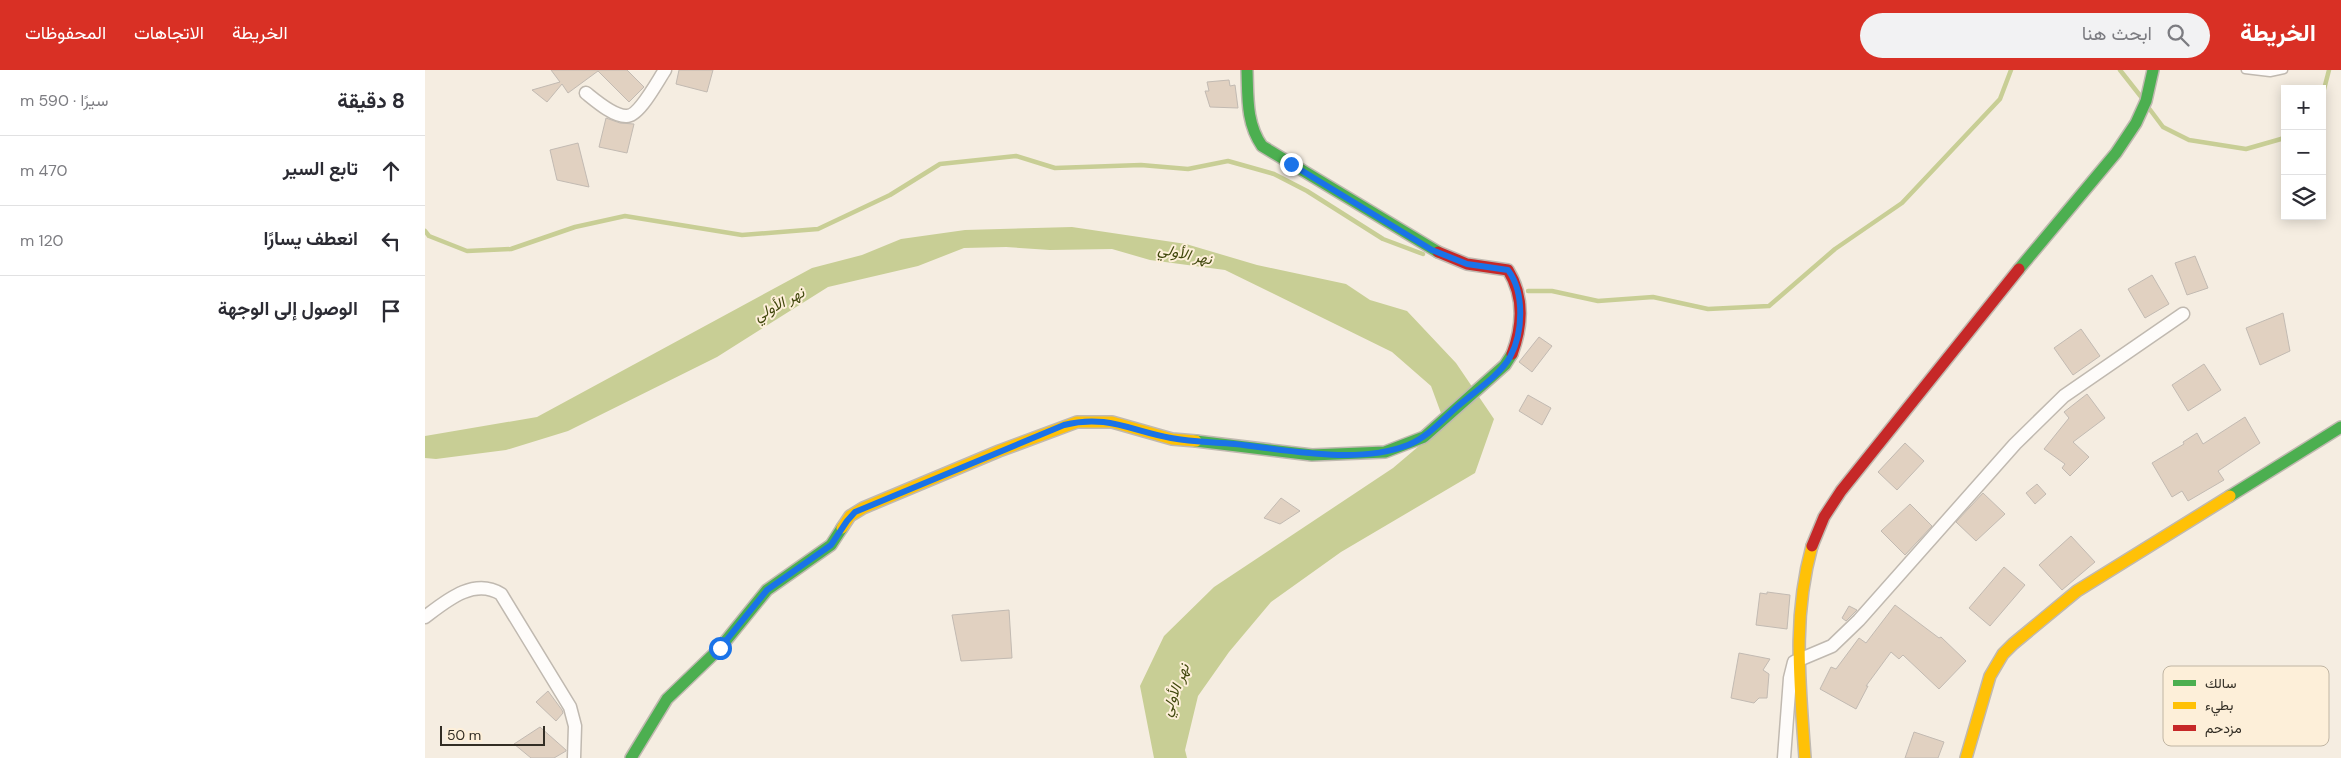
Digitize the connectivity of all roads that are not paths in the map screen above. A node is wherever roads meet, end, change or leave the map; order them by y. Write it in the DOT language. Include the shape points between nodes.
graph roads {
  1 [pos="665,70"];
  2 [pos="1247,70"];
  3 [pos="2245,70"];
  4 [pos="2284,70"];
  5 [pos="2153,71"];
  6 [pos="586,94"];
  7 [pos="2183,314"];
  8 [pos="2341,426"];
  9 [pos="425,617"];
  10 [pos="1797,659"];
  11 [pos="574,758"];
  12 [pos="631,758"];
  13 [pos="1784,758"];
  14 [pos="1805,758"];
  15 [pos="1966,758"];
  1 -- 6 [label="street" via="644,102 626,117"];
  2 -- 12 [label="street" via="1249,119 1262,146 1432,250 1467,264 1508,270 1517,288 1519,334 1509,359 1424,437 1385,452 1312,455 1172,439 1112,422 1091,421 1064,425 863,508 850,516 831,545 775,583 720,648 673,692"];
  3 -- 4 [label="lane" via="2270,73"];
  5 -- 10 [label="street" via="2146,101 2115,153 1837,495 1824,518 1805,572"];
  7 -- 10 [label="street" via="2064,396 2015,444 1859,620 1832,646"];
  8 -- 15 [label="street" via="2077,591 2013,644 1990,676"];
  9 -- 11 [label="street" via="472,589 488,588 501,594 570,707 575,726"];
  10 -- 13 [label="street" via="1792,666"];
  10 -- 14 [label="street"];
}
